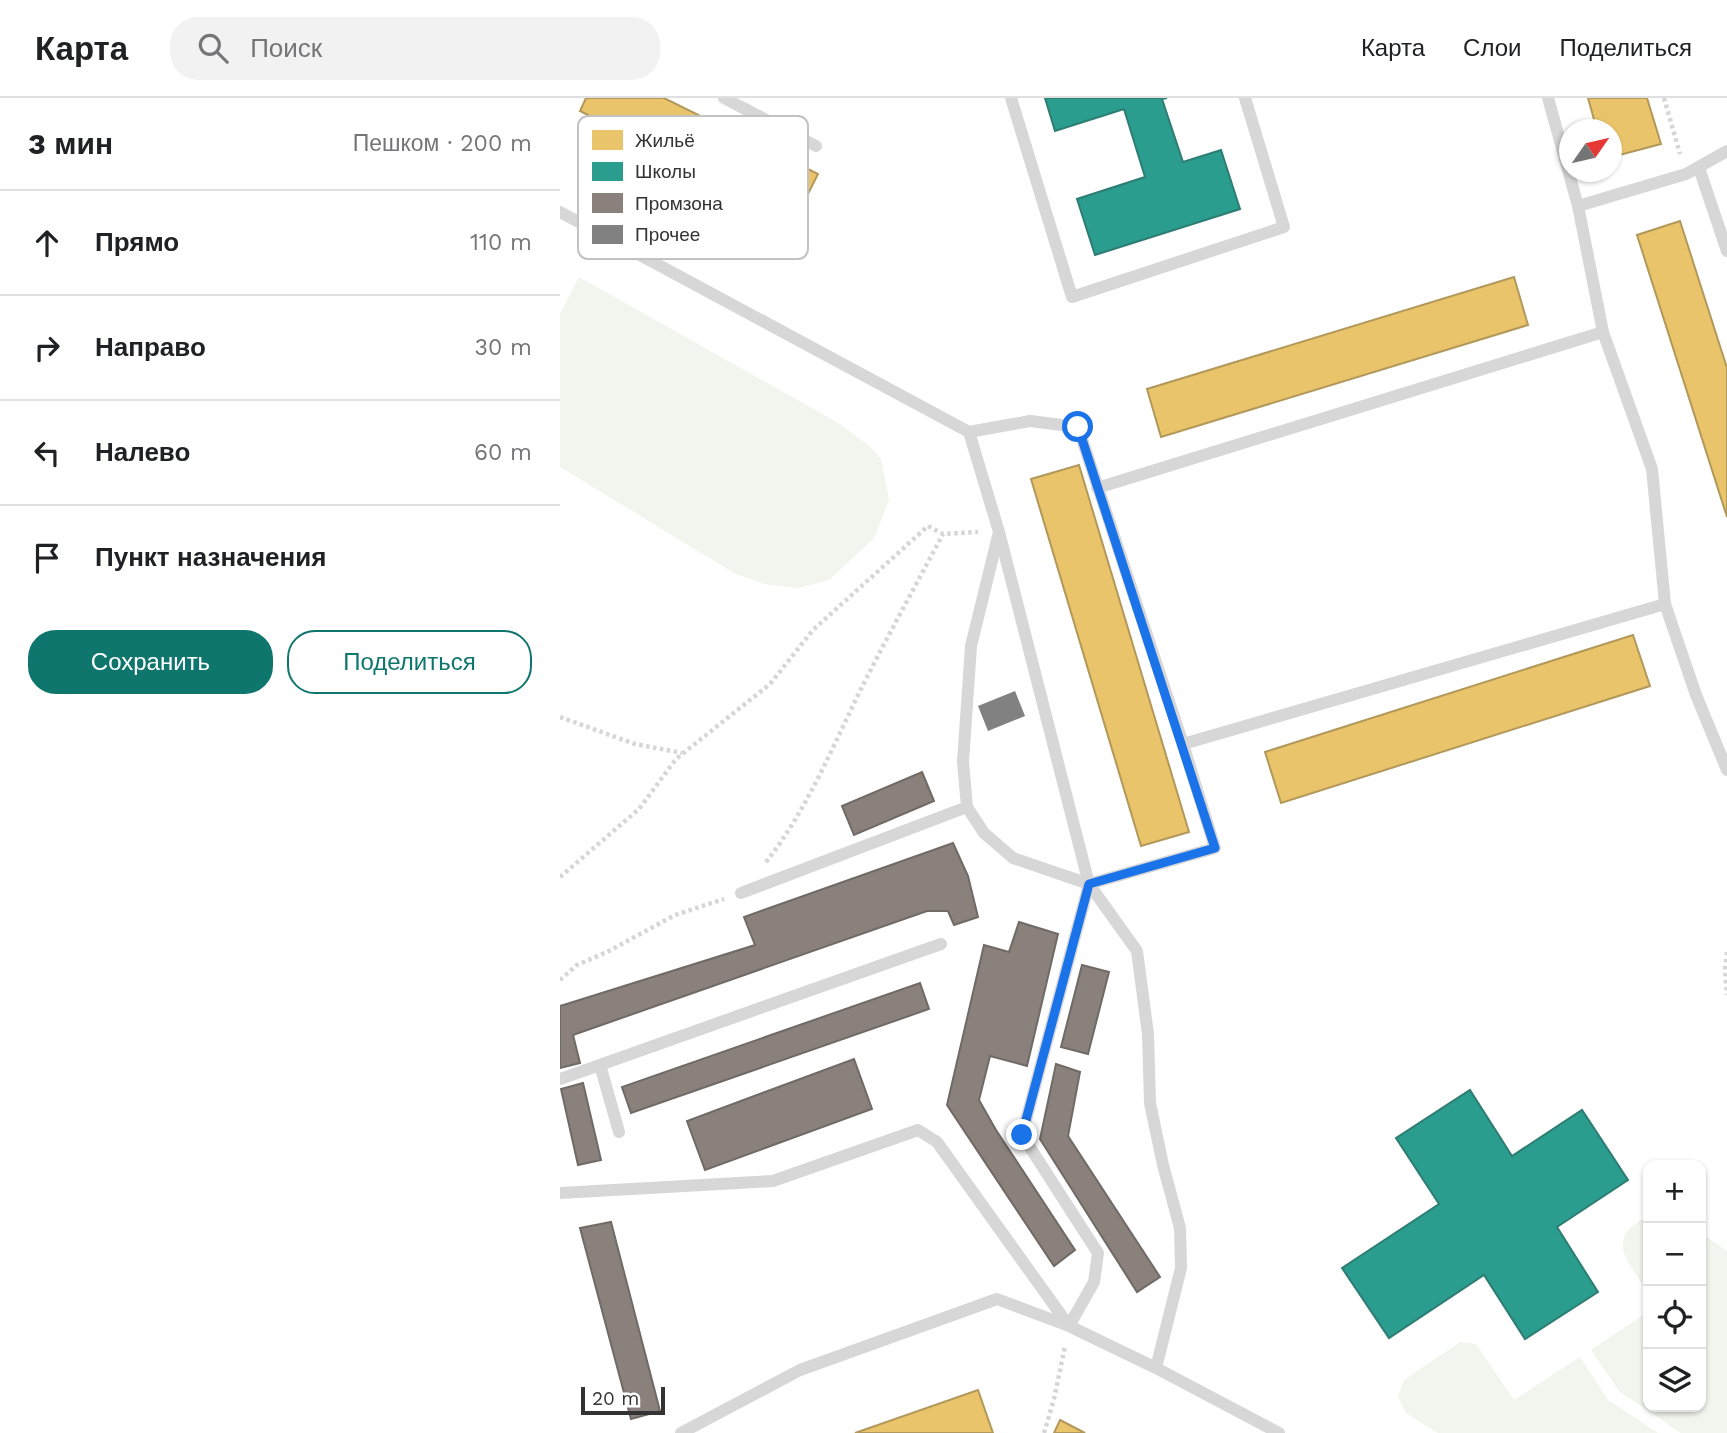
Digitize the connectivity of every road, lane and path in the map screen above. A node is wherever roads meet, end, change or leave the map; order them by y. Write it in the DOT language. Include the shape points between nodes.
graph roads {
  1 [pos="723,98"];
  2 [pos="1011,98"];
  3 [pos="1245,98"];
  4 [pos="1548,98"];
  5 [pos="1664,98"];
  6 [pos="758,116"];
  7 [pos="808,142"];
  8 [pos="816,146"];
  9 [pos="1727,151"];
  10 [pos="1699,168"];
  11 [pos="1686,174"];
  12 [pos="1578,206"];
  13 [pos="560,212"];
  14 [pos="578,222"];
  15 [pos="1727,251"];
  16 [pos="647,259"];
  17 [pos="1603,332"];
  18 [pos="969,432"];
  19 [pos="1097,488"];
  20 [pos="999,532"];
  21 [pos="943,534"];
  22 [pos="1665,604"];
  23 [pos="560,717"];
  24 [pos="1183,744"];
  25 [pos="683,753"];
  26 [pos="1727,770"];
  27 [pos="967,807"];
  28 [pos="764,865"];
  29 [pos="560,877"];
  30 [pos="1089,884"];
  31 [pos="741,893"];
  32 [pos="941,944"];
  33 [pos="1727,952"];
  34 [pos="560,980"];
  35 [pos="1727,995"];
  36 [pos="600,1065"];
  37 [pos="560,1079"];
  38 [pos="619,1132"];
  39 [pos="560,1193"];
  40 [pos="1069,1326"];
  41 [pos="1156,1368"];
  42 [pos="681,1433"];
  43 [pos="1044,1433"];
  44 [pos="1279,1433"];
  1 -- 6 [label="lane"];
  2 -- 3 [label="lane" via="1072,297 1284,227"];
  4 -- 12 [label="lane"];
  5 -- 11 [label="path"];
  7 -- 8 [label="lane"];
  9 -- 10 [label="lane"];
  10 -- 11 [label="lane"];
  10 -- 15 [label="lane"];
  11 -- 12 [label="lane"];
  12 -- 17 [label="lane"];
  13 -- 14 [label="lane"];
  16 -- 18 [label="lane"];
  17 -- 19 [label="lane"];
  17 -- 22 [label="lane" via="1652,469"];
  18 -- 19 [label="lane" via="1030,421 1078,427"];
  18 -- 20 [label="lane"];
  19 -- 24 [label="lane"];
  20 -- 21 [label="path"];
  20 -- 27 [label="lane" via="971,646 963,762"];
  20 -- 30 [label="lane"];
  21 -- 25 [label="path" via="928,526 813,630 770,684"];
  21 -- 28 [label="path" via="803,808"];
  22 -- 24 [label="lane"];
  22 -- 26 [label="lane"];
  23 -- 25 [label="path" via="635,744"];
  24 -- 30 [label="lane" via="1215,848"];
  25 -- 29 [label="path" via="639,809"];
  27 -- 30 [label="lane" via="984,833 1013,858"];
  27 -- 31 [label="lane"];
  30 -- 40 [label="lane" via="1022,1135 1098,1253 1094,1282"];
  30 -- 41 [label="lane" via="1136,951 1148,1034 1150,1104 1180,1227 1181,1268"];
  31 -- 34 [label="path" via="676,915 577,965"];
  32 -- 36 [label="lane"];
  33 -- 35 [label="path"];
  36 -- 37 [label="lane"];
  36 -- 38 [label="lane"];
  39 -- 40 [label="lane" via="773,1181 918,1130 937,1142"];
  40 -- 41 [label="lane"];
  40 -- 42 [label="lane" via="997,1299 800,1370"];
  40 -- 43 [label="path"];
  41 -- 44 [label="lane"];
}
